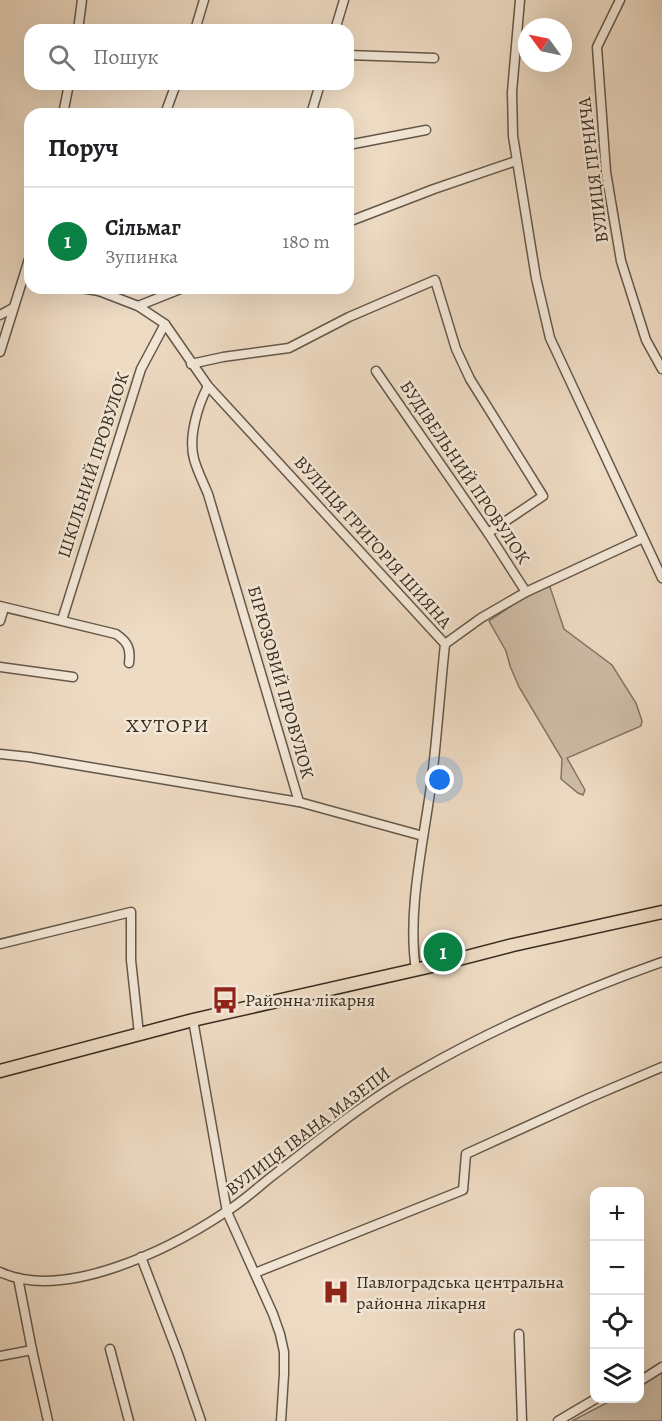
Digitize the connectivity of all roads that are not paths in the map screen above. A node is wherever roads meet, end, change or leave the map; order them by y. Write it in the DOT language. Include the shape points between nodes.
graph roads {
  1 [pos="82,0"];
  2 [pos="204,0"];
  3 [pos="344,0"];
  4 [pos="520,0"];
  5 [pos="620,0"];
  6 [pos="79,24"];
  7 [pos="197,24"];
  8 [pos="337,24"];
  9 [pos="354,55"];
  10 [pos="434,58"];
  11 [pos="68,90"];
  12 [pos="174,90"];
  13 [pos="318,90"];
  14 [pos="64,108"];
  15 [pos="167,108"];
  16 [pos="313,108"];
  17 [pos="426,130"];
  18 [pos="354,144"];
  19 [pos="516,161"];
  20 [pos="354,220"];
  21 [pos="24,286"];
  22 [pos="111,294"];
  23 [pos="168,294"];
  24 [pos="138,306"];
  25 [pos="14,308"];
  26 [pos="0,315"];
  27 [pos="165,324"];
  28 [pos="0,352"];
  29 [pos="191,364"];
  30 [pos="662,369"];
  31 [pos="376,370"];
  32 [pos="208,386"];
  33 [pos="488,533"];
  34 [pos="644,538"];
  35 [pos="662,578"];
  36 [pos="526,592"];
  37 [pos="2,607"];
  38 [pos="62,620"];
  39 [pos="0,621"];
  40 [pos="445,644"];
  41 [pos="129,663"];
  42 [pos="0,667"];
  43 [pos="73,677"];
  44 [pos="0,754"];
  45 [pos="299,802"];
  46 [pos="423,836"];
  47 [pos="662,912"];
  48 [pos="0,944"];
  49 [pos="662,963"];
  50 [pos="416,970"];
  51 [pos="193,1020"];
  52 [pos="138,1034"];
  53 [pos="662,1067"];
  54 [pos="0,1071"];
  55 [pos="227,1212"];
  56 [pos="141,1257"];
  57 [pos="0,1272"];
  58 [pos="255,1273"];
  59 [pos="18,1278"];
  60 [pos="519,1334"];
  61 [pos="110,1349"];
  62 [pos="32,1350"];
  63 [pos="0,1356"];
  64 [pos="662,1367"];
  65 [pos="644,1378"];
  66 [pos="590,1402"];
  67 [pos="48,1421"];
  68 [pos="129,1421"];
  69 [pos="201,1421"];
  70 [pos="281,1421"];
  71 [pos="522,1421"];
  72 [pos="558,1421"];
  1 -- 6 [label="street"];
  2 -- 7 [label="street"];
  3 -- 8 [label="street"];
  4 -- 19 [label="street" via="512,92"];
  5 -- 30 [label="street, ВУЛИЦЯ ГІРНИЧА" via="597,46 606,172 621,261 646,340"];
  9 -- 10 [label="street"];
  11 -- 14 [label="street"];
  12 -- 15 [label="street"];
  13 -- 16 [label="street"];
  17 -- 18 [label="street"];
  19 -- 20 [label="street"];
  19 -- 34 [label="street" via="550,338"];
  21 -- 25 [label="street"];
  22 -- 24 [label="street, ВУЛИЦЯ ГРИГОРІЯ ШИЯНА"];
  23 -- 24 [label="street"];
  24 -- 27 [label="street, ВУЛИЦЯ ГРИГОРІЯ ШИЯНА"];
  25 -- 26 [label="street"];
  25 -- 28 [label="street"];
  27 -- 29 [label="street, ВУЛИЦЯ ГРИГОРІЯ ШИЯНА"];
  27 -- 38 [label="street, ШКІЛЬНИЙ ПРОВУЛОК" via="141,369"];
  29 -- 32 [label="street, ВУЛИЦЯ ГРИГОРІЯ ШИЯНА"];
  29 -- 33 [label="street" via="289,348 348,317 435,280 470,380 543,496"];
  31 -- 33 [label="street, БУДІВЕЛЬНИЙ ПРОВУЛОК"];
  32 -- 40 [label="street, ВУЛИЦЯ ГРИГОРІЯ ШИЯНА"];
  32 -- 45 [label="street, БІРЮЗОВИЙ ПРОВУЛОК" via="193,437 194,460 212,505"];
  33 -- 36 [label="street, БУДІВЕЛЬНИЙ ПРОВУЛОК"];
  34 -- 35 [label="street"];
  34 -- 36 [label="street"];
  36 -- 40 [label="street"];
  37 -- 38 [label="street"];
  37 -- 39 [label="street"];
  38 -- 41 [label="street" via="123,638 130,651"];
  40 -- 46 [label="street, ВУЛИЦЯ ГРИГОРІЯ ШИЯНА"];
  42 -- 43 [label="street"];
  44 -- 45 [label="street, БІРЮЗОВИЙ ПРОВУЛОК"];
  45 -- 46 [label="street"];
  46 -- 50 [label="street, ВУЛИЦЯ ГРИГОРІЯ ШИЯНА" via="416,902"];
  47 -- 50 [label="highway"];
  48 -- 52 [label="street" via="131,912"];
  49 -- 55 [label="street, ВУЛИЦЯ ІВАНА МАЗЕПИ" via="602,983 414,1074 361,1108"];
  50 -- 51 [label="highway"];
  51 -- 52 [label="highway"];
  51 -- 55 [label="street"];
  52 -- 54 [label="highway"];
  53 -- 58 [label="street" via="466,1154 463,1190"];
  55 -- 56 [label="street, ВУЛИЦЯ ІВАНА МАЗЕПИ"];
  55 -- 58 [label="street"];
  56 -- 59 [label="street, ВУЛИЦЯ ІВАНА МАЗЕПИ" via="74,1279"];
  56 -- 69 [label="street"];
  57 -- 59 [label="street, ВУЛИЦЯ ІВАНА МАЗЕПИ"];
  58 -- 70 [label="street" via="284,1352"];
  59 -- 62 [label="street"];
  60 -- 71 [label="street"];
  61 -- 68 [label="street"];
  62 -- 63 [label="street"];
  62 -- 67 [label="street"];
  64 -- 65 [label="street"];
  66 -- 72 [label="street"];
}
